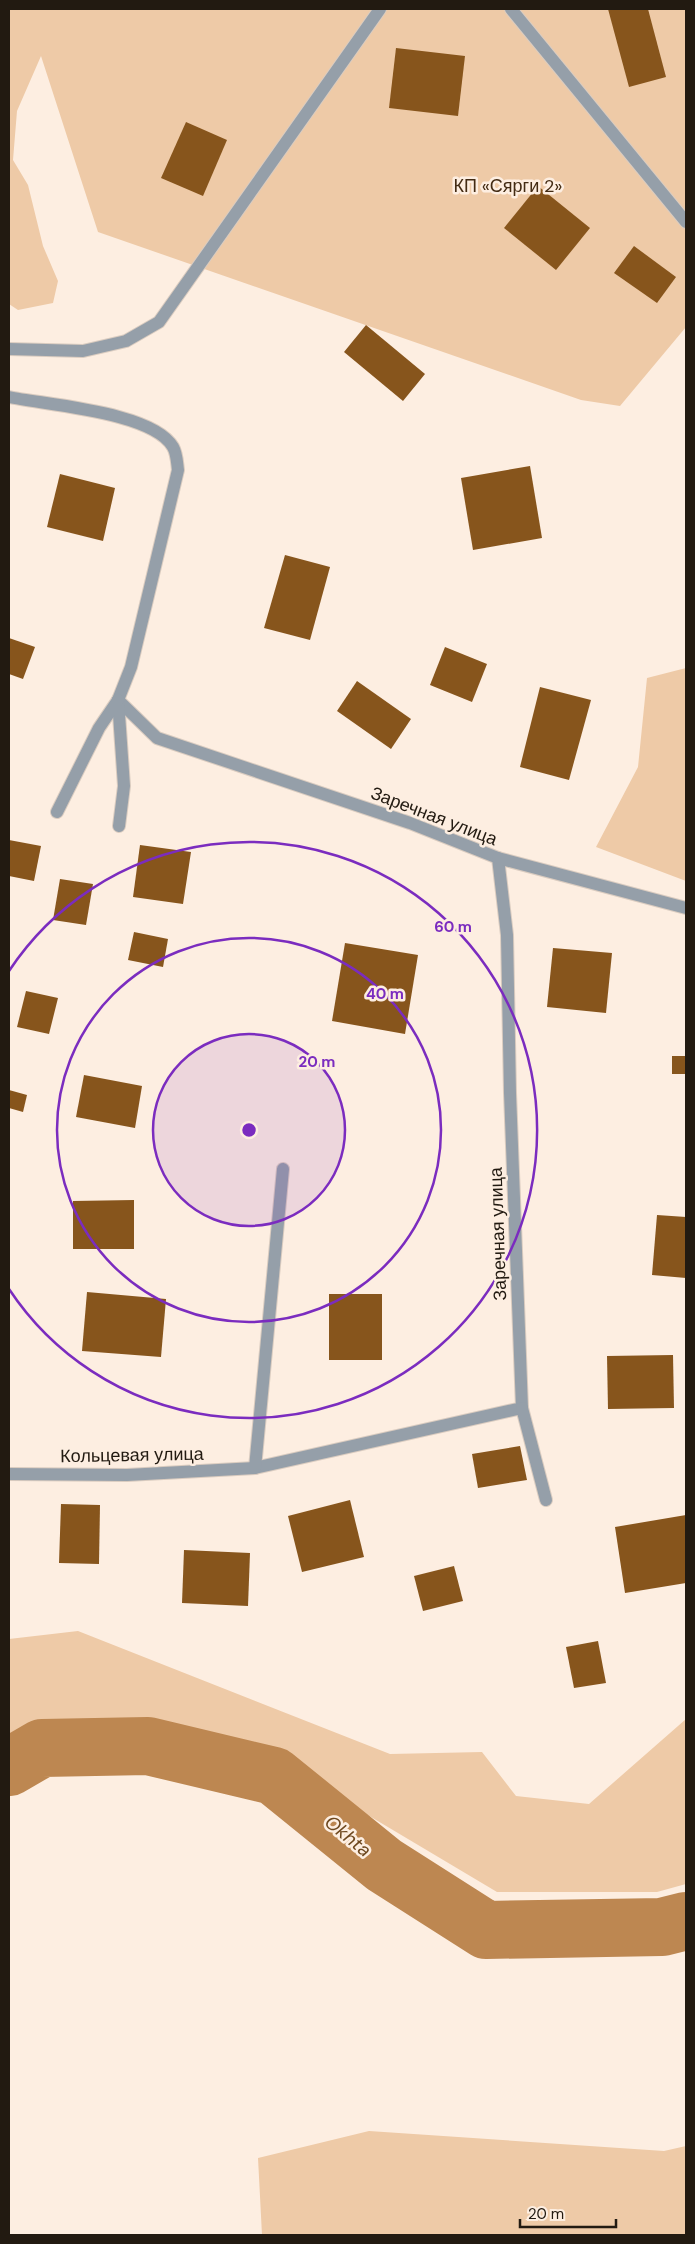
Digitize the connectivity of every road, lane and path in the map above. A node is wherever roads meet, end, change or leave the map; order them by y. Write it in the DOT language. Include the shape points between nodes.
graph roads {
  1 [pos="380,9"];
  2 [pos="512,9"];
  3 [pos="686,222"];
  4 [pos="9,349"];
  5 [pos="9,397"];
  6 [pos="118,700"];
  7 [pos="57,812"];
  8 [pos="119,826"];
  9 [pos="498,858"];
  10 [pos="686,908"];
  11 [pos="283,1169"];
  12 [pos="522,1408"];
  13 [pos="255,1468"];
  14 [pos="9,1474"];
  15 [pos="546,1500"];
  1 -- 4 [label="street" via="159,322 126,340 83,351"];
  2 -- 3 [label="street"];
  5 -- 6 [label="street" via="119,416 155,431 173,447 178,470 131,667"];
  6 -- 7 [label="street" via="99,728"];
  6 -- 8 [label="street" via="124,786"];
  6 -- 9 [label="street, Заречная улица" via="157,738 410,823"];
  9 -- 10 [label="street"];
  9 -- 12 [label="street, Заречная улица" via="507,935"];
  11 -- 13 [label="street"];
  12 -- 13 [label="street"];
  12 -- 15 [label="street, Заречная улица"];
  13 -- 14 [label="street, Кольцевая улица" via="127,1476"];
}
